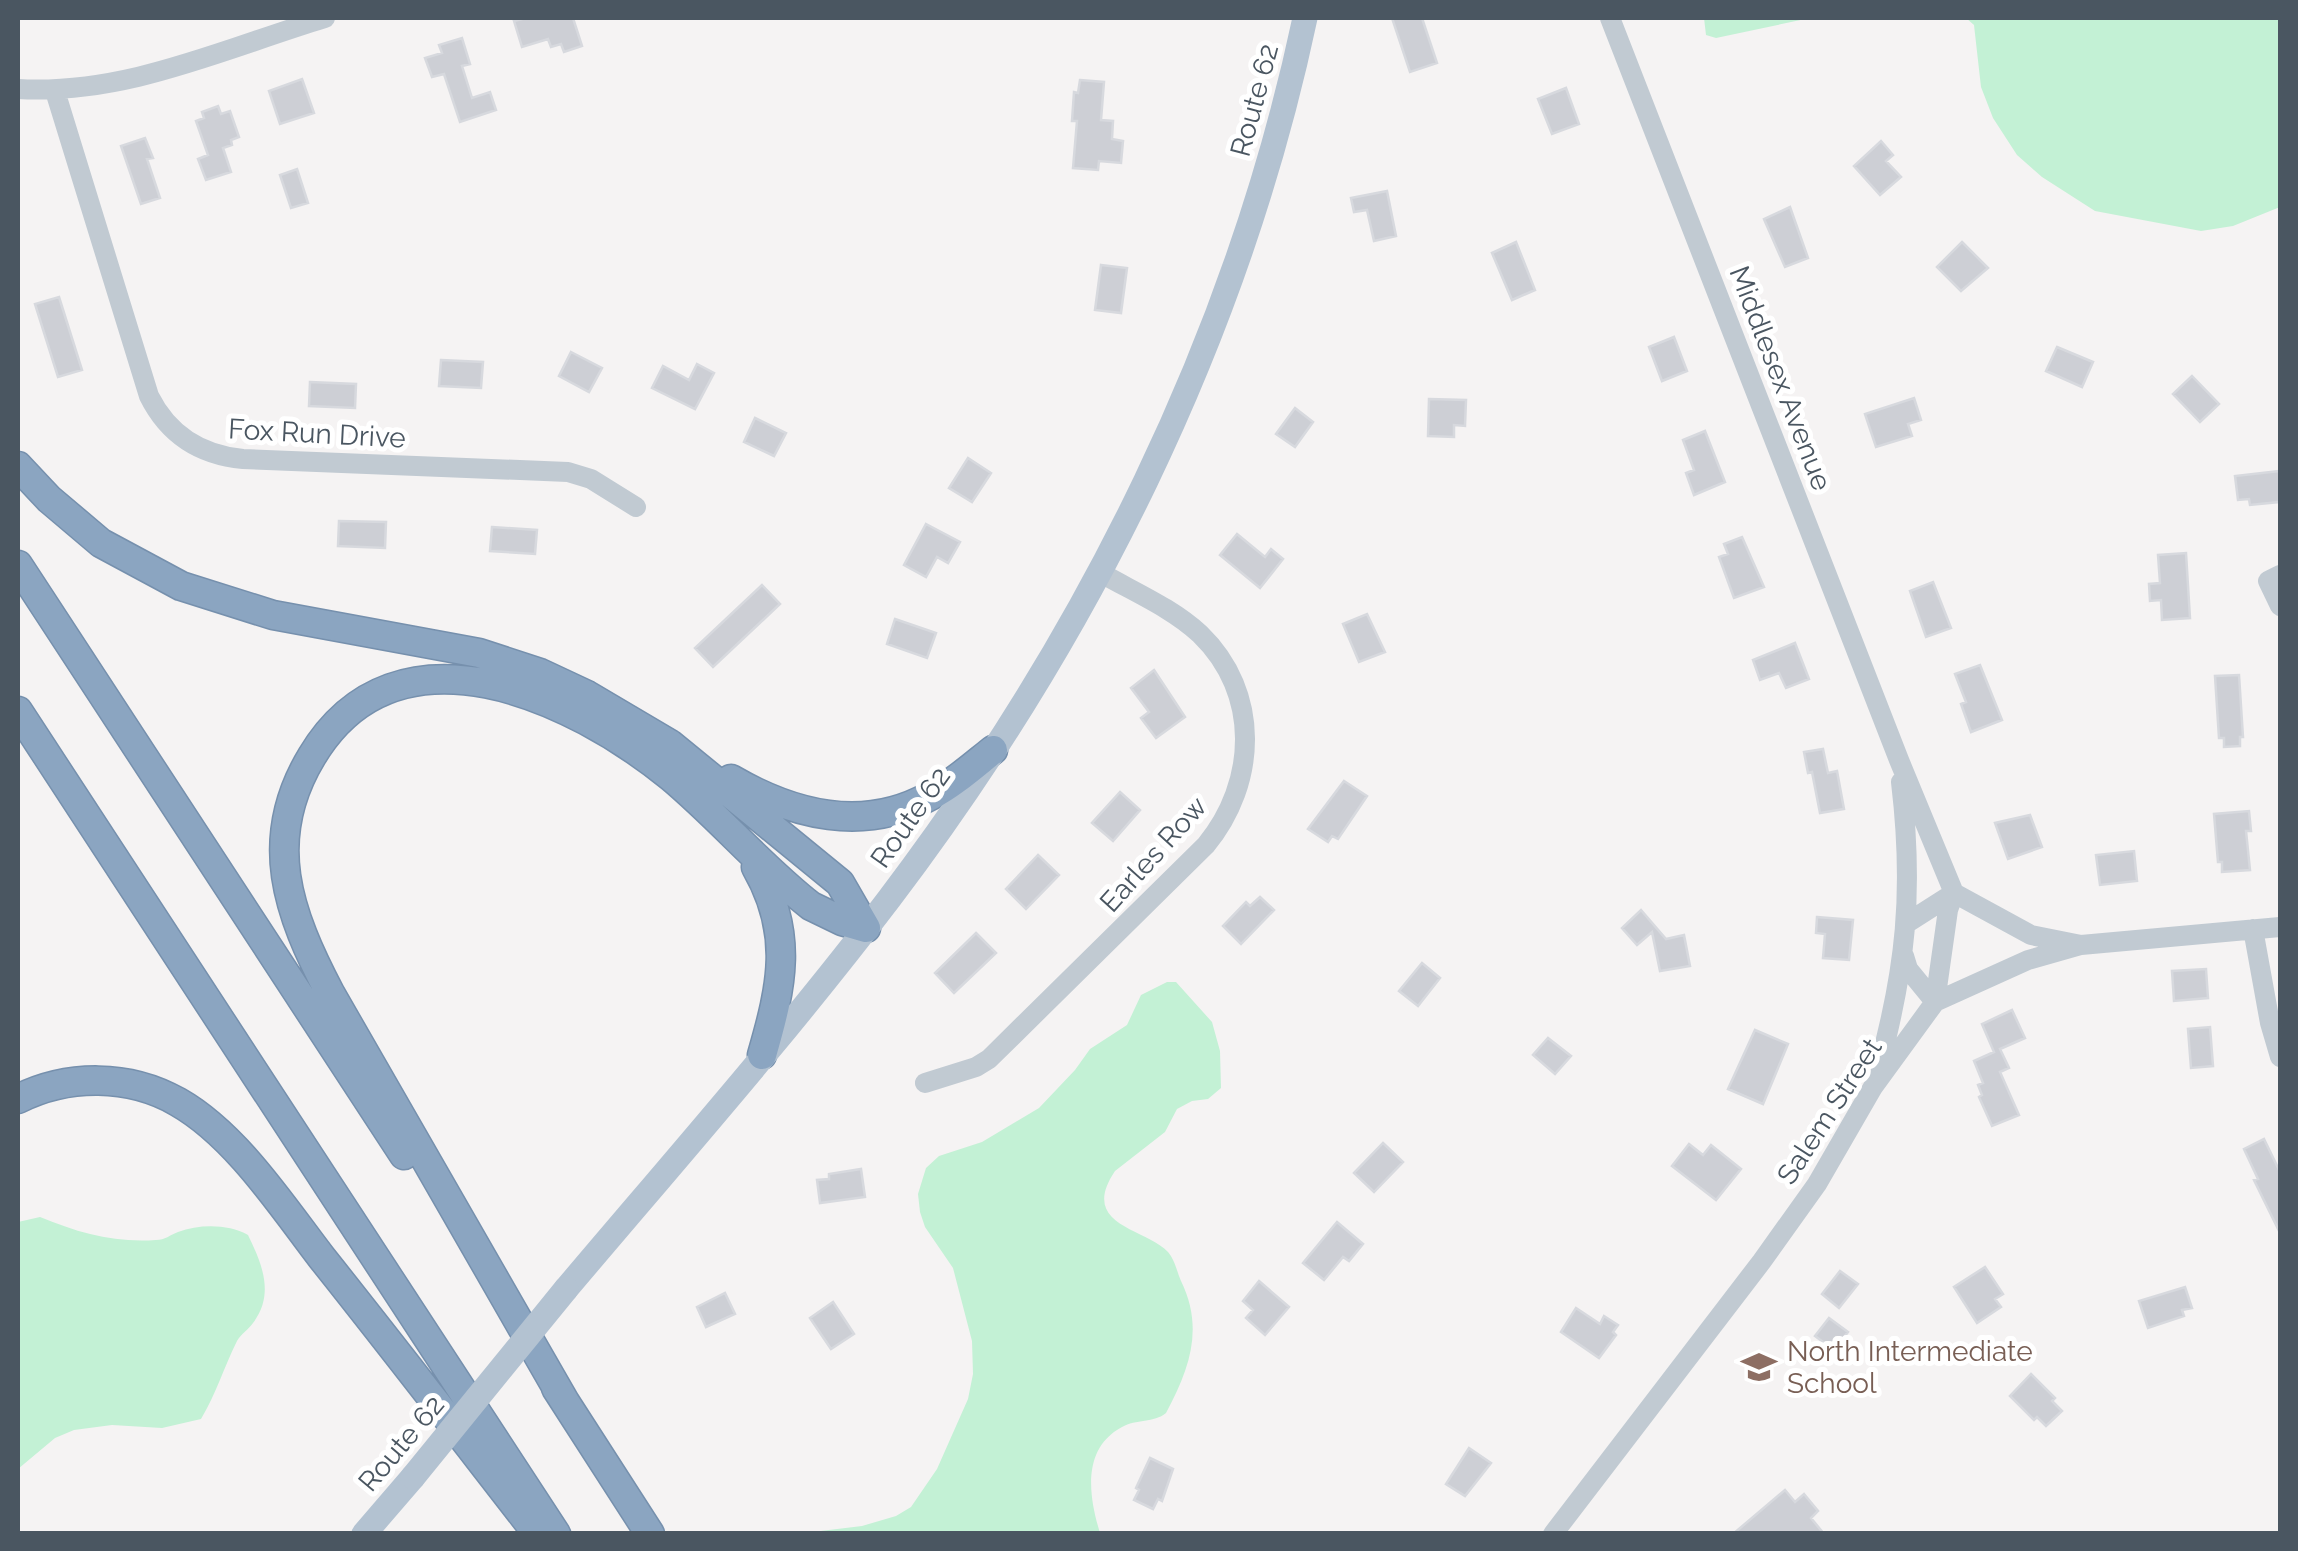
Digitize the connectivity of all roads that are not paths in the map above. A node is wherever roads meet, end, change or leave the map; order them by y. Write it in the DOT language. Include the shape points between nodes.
graph roads {
  1 [pos="325,18"];
  2 [pos="1305,18"];
  3 [pos="1610,18"];
  4 [pos="18,90"];
  5 [pos="55,91"];
  6 [pos="18,466"];
  7 [pos="636,507"];
  8 [pos="18,565"];
  9 [pos="1101,573"];
  10 [pos="2280,575"];
  11 [pos="2280,606"];
  12 [pos="18,711"];
  13 [pos="670,744"];
  14 [pos="993,750"];
  15 [pos="1898,760"];
  16 [pos="748,852"];
  17 [pos="1954,893"];
  18 [pos="1908,923"];
  19 [pos="2280,927"];
  20 [pos="866,928"];
  21 [pos="2253,929"];
  22 [pos="2082,945"];
  23 [pos="1904,954"];
  24 [pos="1936,1002"];
  25 [pos="762,1056"];
  26 [pos="2280,1057"];
  27 [pos="924,1084"];
  28 [pos="1873,1087"];
  29 [pos="18,1099"];
  30 [pos="565,1402"];
  31 [pos="364,1534"];
  32 [pos="537,1534"];
  33 [pos="556,1534"];
  34 [pos="650,1534"];
  35 [pos="1554,1534"];
  1 -- 5 [label="street" via="150,76"];
  2 -- 9 [label="main road, Route 62" via="1275,142 1218,313"];
  3 -- 15 [label="street, Middlesex Avenue"];
  4 -- 5 [label="street"];
  5 -- 7 [label="street, Fox Run Drive" via="149,396 191,444 242,460 568,472"];
  6 -- 13 [label="highway" via="101,543 181,586 263,612 510,662 564,682"];
  8 -- 30 [label="highway"];
  9 -- 14 [label="main road, Route 62"];
  9 -- 27 [label="street, Earles Row" via="1185,622 1224,664 1244,718 1246,758 1237,796 1206,845 989,1059"];
  10 -- 11 [label="street" via="2268,580"];
  12 -- 33 [label="highway"];
  13 -- 14 [label="highway" via="775,803 845,817 913,805"];
  13 -- 20 [label="highway" via="840,883"];
  14 -- 20 [label="main road, Route 62"];
  15 -- 17 [label="street, Middlesex Avenue"];
  15 -- 18 [label="street, Middlesex Avenue"];
  16 -- 20 [label="highway" via="811,906"];
  16 -- 25 [label="highway" via="774,902 782,945 777,1004"];
  16 -- 30 [label="highway" via="670,777 614,738 533,697 470,679 414,682 371,699 324,739 294,791 284,873 313,960"];
  17 -- 18 [label="street"];
  17 -- 22 [label="street" via="2032,935"];
  17 -- 24 [label="street"];
  18 -- 23 [label="street, Middlesex Avenue"];
  19 -- 21 [label="street, Salem Street"];
  20 -- 25 [label="main road, Route 62"];
  21 -- 22 [label="street, Salem Street"];
  21 -- 26 [label="street"];
  22 -- 24 [label="street, Salem Street" via="2028,960"];
  23 -- 24 [label="street"];
  23 -- 28 [label="street, Middlesex Avenue"];
  24 -- 28 [label="street, Salem Street"];
  25 -- 31 [label="main road, Route 62, bridge"];
  28 -- 35 [label="street, Salem Street" via="1784,1230"];
  29 -- 32 [label="highway" via="101,1080 152,1090 204,1120 286,1212"];
  30 -- 34 [label="highway"];
}
